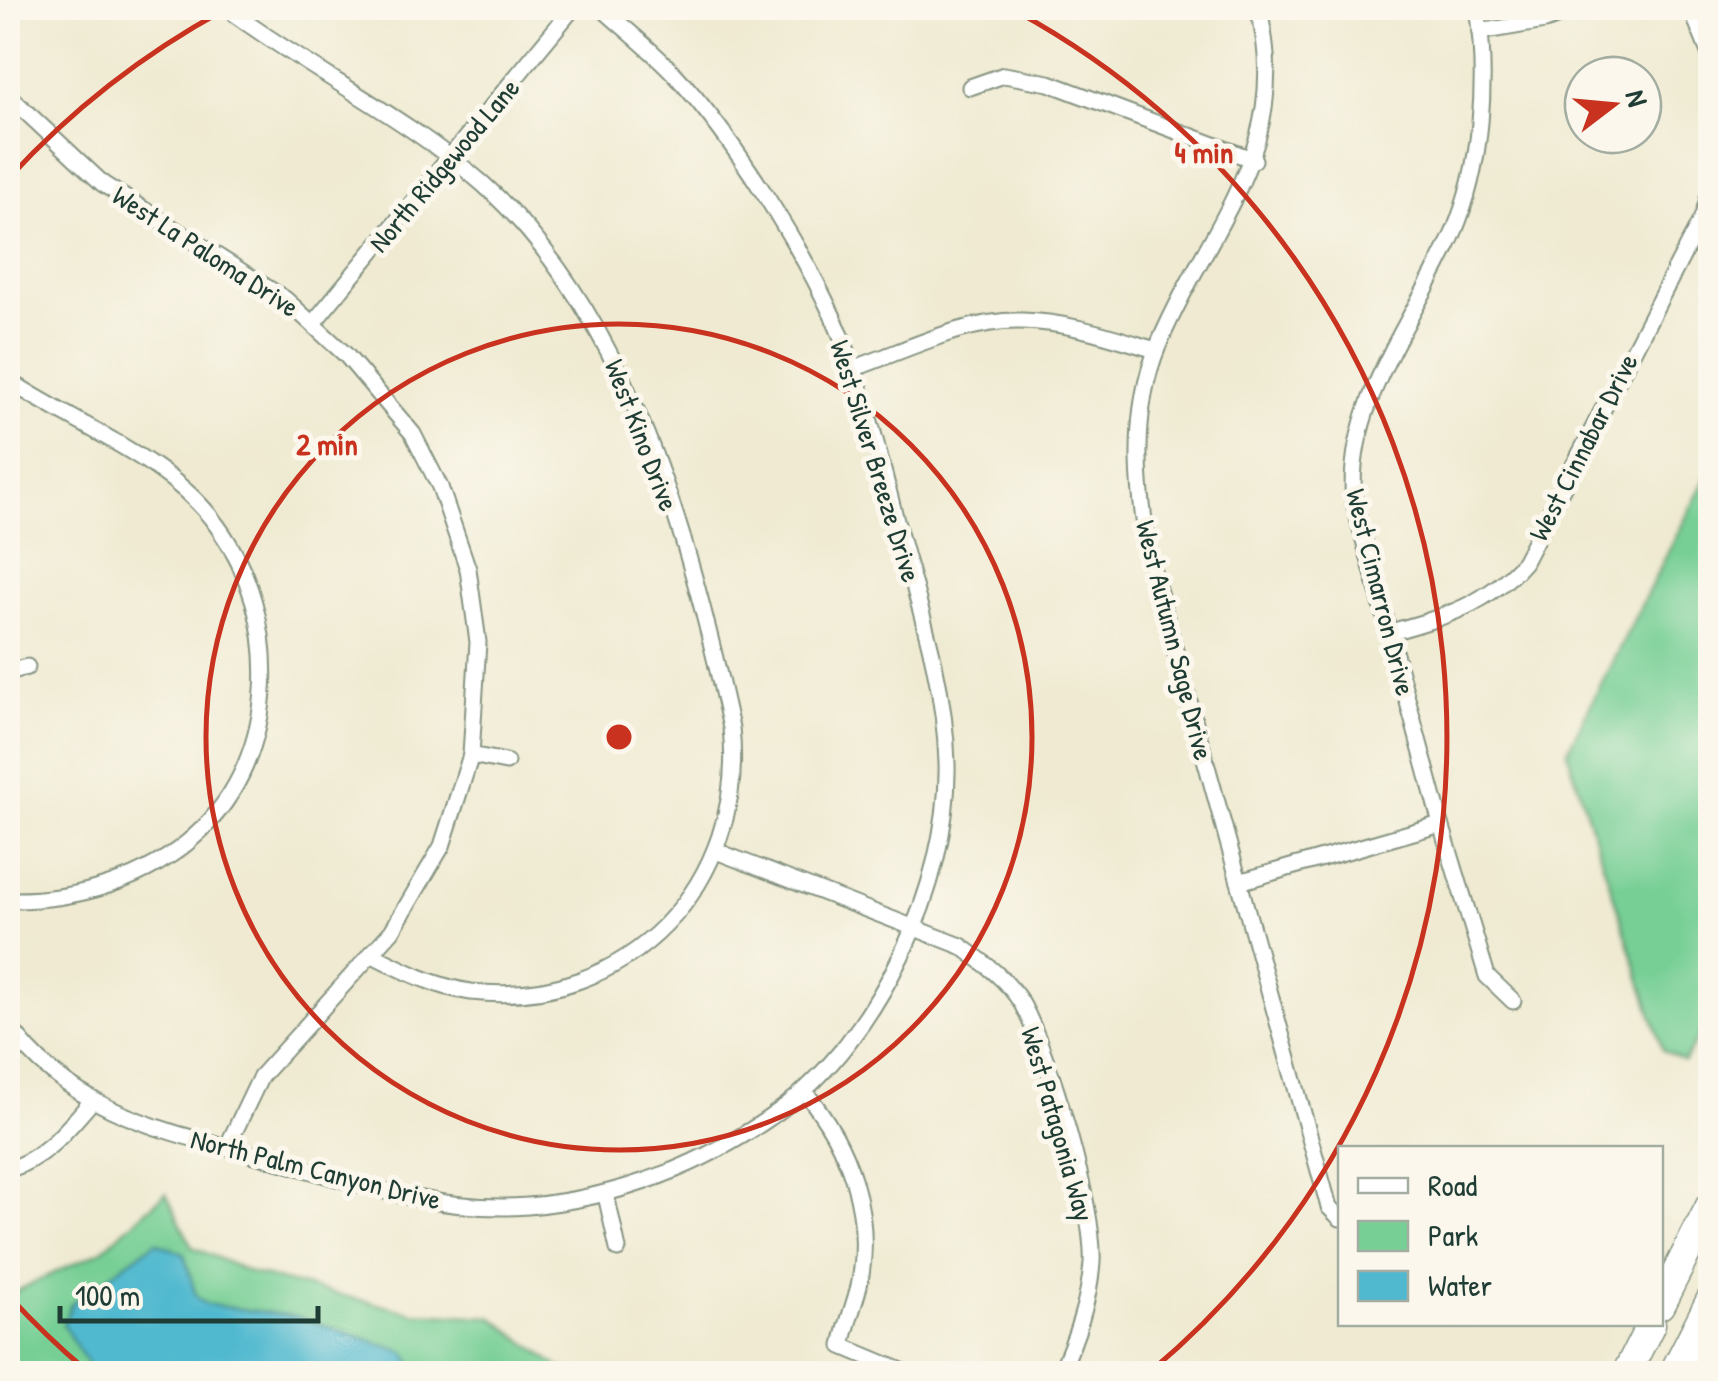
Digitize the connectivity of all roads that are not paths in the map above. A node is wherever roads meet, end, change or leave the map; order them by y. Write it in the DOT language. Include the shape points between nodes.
graph roads {
  1 [pos="226,8"];
  2 [pos="573,8"];
  3 [pos="602,8"];
  4 [pos="1258,8"];
  5 [pos="1476,8"];
  6 [pos="1580,8"];
  7 [pos="1691,8"];
  8 [pos="1480,32"];
  9 [pos="1710,55"];
  10 [pos="970,86"];
  11 [pos="8,95"];
  12 [pos="449,157"];
  13 [pos="1254,160"];
  14 [pos="1710,192"];
  15 [pos="314,322"];
  16 [pos="1156,350"];
  17 [pos="852,369"];
  18 [pos="8,380"];
  19 [pos="1390,632"];
  20 [pos="27,667"];
  21 [pos="8,672"];
  22 [pos="471,755"];
  23 [pos="506,762"];
  24 [pos="1441,824"];
  25 [pos="716,851"];
  26 [pos="1239,882"];
  27 [pos="8,900"];
  28 [pos="915,926"];
  29 [pos="371,954"];
  30 [pos="1513,1001"];
  31 [pos="8,1024"];
  32 [pos="804,1091"];
  33 [pos="92,1102"];
  34 [pos="227,1147"];
  35 [pos="8,1170"];
  36 [pos="606,1195"];
  37 [pos="1710,1206"];
  38 [pos="1338,1216"];
  39 [pos="618,1249"];
  40 [pos="1663,1299"];
  41 [pos="1710,1301"];
  42 [pos="1650,1326"];
  43 [pos="908,1374"];
  44 [pos="1060,1374"];
  45 [pos="1626,1374"];
  46 [pos="1673,1374"];
  1 -- 12 [label="street, West Kino Drive"];
  2 -- 12 [label="street, North Ridgewood Lane"];
  3 -- 17 [label="street, West Silver Breeze Drive" via="680,80 744,165 832,315"];
  4 -- 13 [label="street, West Autumn Sage Drive" via="1270,77"];
  5 -- 8 [label="street, West Cimarron Drive"];
  6 -- 8 [label="street"];
  7 -- 9 [label="street"];
  8 -- 19 [label="street, West Cimarron Drive" via="1480,110 1466,198 1354,443 1354,503"];
  10 -- 13 [label="street" via="1004,75 1049,83"];
  11 -- 15 [label="street, West La Paloma Drive" via="115,193"];
  12 -- 15 [label="street, North Ridgewood Lane"];
  12 -- 25 [label="street, West Kino Drive" via="496,197 559,272 636,406 665,486 731,728 731,804"];
  13 -- 16 [label="street, West Autumn Sage Drive"];
  14 -- 19 [label="street, West Cinnabar Drive" via="1524,562 1481,602"];
  15 -- 22 [label="street, West La Paloma Drive" via="414,434 456,527 478,642"];
  16 -- 17 [label="street" via="1074,326 1019,320"];
  16 -- 26 [label="street, West Autumn Sage Drive" via="1138,482 1145,534"];
  17 -- 28 [label="street, West Silver Breeze Drive" via="942,699 944,826"];
  18 -- 27 [label="street" via="178,482 217,525 245,570 267,667 262,712 243,766 199,833 126,879 85,893"];
  19 -- 24 [label="street, West Cimarron Drive"];
  20 -- 21 [label="street"];
  22 -- 23 [label="street"];
  22 -- 29 [label="street, West La Paloma Drive" via="442,846"];
  24 -- 26 [label="street"];
  24 -- 30 [label="street, West Cimarron Drive" via="1487,976"];
  25 -- 28 [label="street, West Patagonia Way"];
  25 -- 29 [label="street, West Kino Drive" via="694,894 671,920 631,954 576,983 530,992 472,992"];
  26 -- 38 [label="street, West Autumn Sage Drive" via="1329,1207"];
  28 -- 32 [label="street, North Palm Canyon Drive" via="873,1005"];
  28 -- 44 [label="street, West Patagonia Way" via="992,969 1020,1002 1038,1040 1088,1207 1092,1260 1087,1299"];
  29 -- 34 [label="street, West La Paloma Drive" via="261,1076"];
  31 -- 33 [label="street, North Palm Canyon Drive" via="59,1082"];
  32 -- 36 [label="street, North Palm Canyon Drive" via="723,1146"];
  32 -- 43 [label="street" via="839,1140 859,1204 859,1286 842,1346"];
  33 -- 34 [label="street, North Palm Canyon Drive"];
  33 -- 35 [label="street" via="52,1147"];
  34 -- 36 [label="street, North Palm Canyon Drive" via="435,1202 526,1206"];
  36 -- 39 [label="street"];
  37 -- 40 [label="highway"];
  41 -- 46 [label="highway"];
  42 -- 45 [label="highway"];
}
